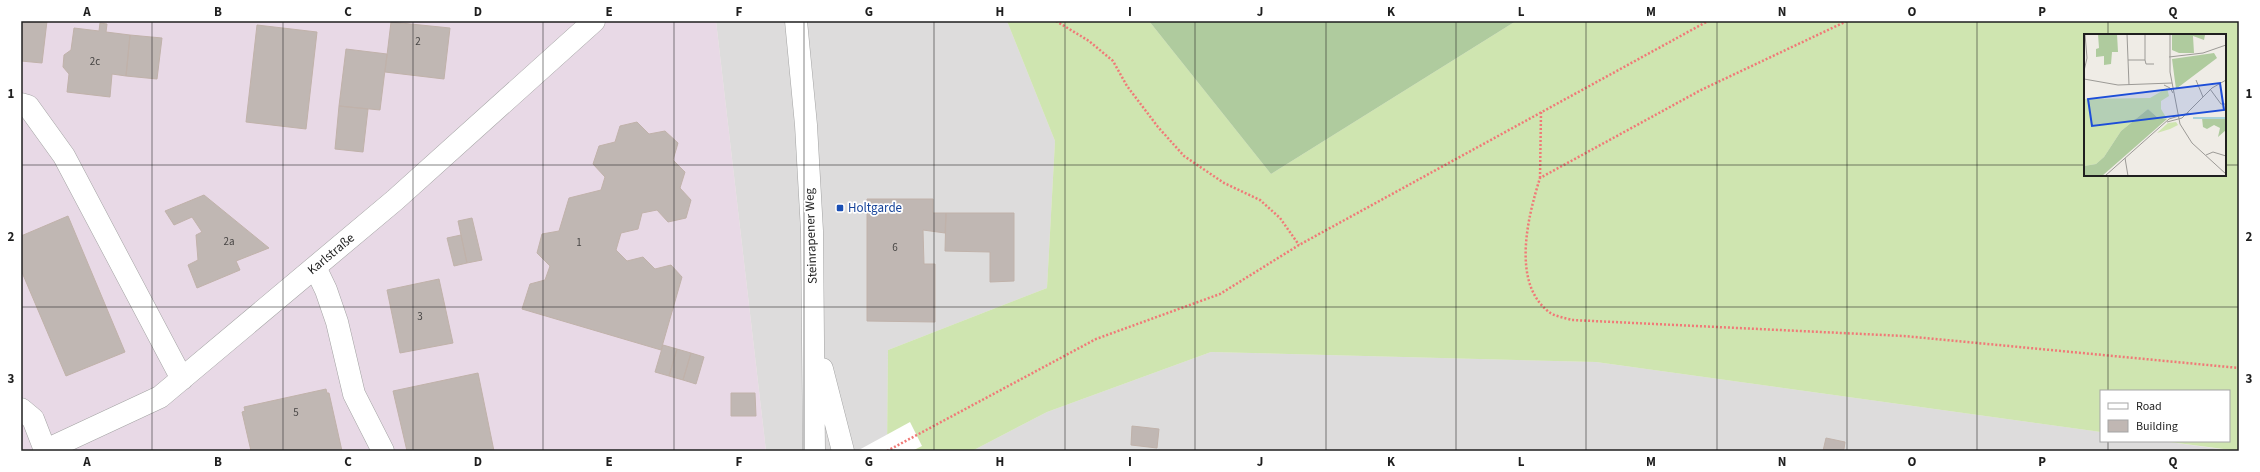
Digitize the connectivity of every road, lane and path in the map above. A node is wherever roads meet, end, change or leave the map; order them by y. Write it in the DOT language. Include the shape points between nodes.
graph roads {
  1 [pos="594,21"];
  2 [pos="796,21"];
  3 [pos="1056,21"];
  4 [pos="1708,21"];
  5 [pos="1847,21"];
  6 [pos="21,104"];
  7 [pos="1541,112"];
  8 [pos="1540,178"];
  9 [pos="1299,245"];
  10 [pos="316,267"];
  11 [pos="813,333"];
  12 [pos="2239,368"];
  13 [pos="182,379"];
  14 [pos="21,409"];
  15 [pos="45,451"];
  16 [pos="383,451"];
  17 [pos="814,451"];
  18 [pos="843,451"];
  19 [pos="887,451"];
  1 -- 10 [label="street, Karlstraße" via="395,200"];
  2 -- 11 [label="street, Steinrapener Weg" via="806,125 812,231"];
  3 -- 9 [label="path" via="1089,41 1113,61 1127,86 1184,156 1224,183 1260,200 1280,218"];
  4 -- 7 [label="path"];
  5 -- 8 [label="path" via="1701,90"];
  6 -- 13 [label="street" via="28,106 64,156"];
  7 -- 8 [label="path"];
  7 -- 9 [label="path"];
  8 -- 12 [label="path" via="1525,249 1532,294 1549,313 1572,320 1904,336"];
  9 -- 19 [label="path" via="1220,294 1096,339"];
  10 -- 13 [label="street, Karlstraße"];
  10 -- 16 [label="street" via="337,322 354,394"];
  11 -- 17 [label="street, Steinrapener Weg"];
  11 -- 18 [label="street"];
  13 -- 15 [label="street, Karlstraße" via="160,397"];
  14 -- 15 [label="street" via="33,419"];
}
